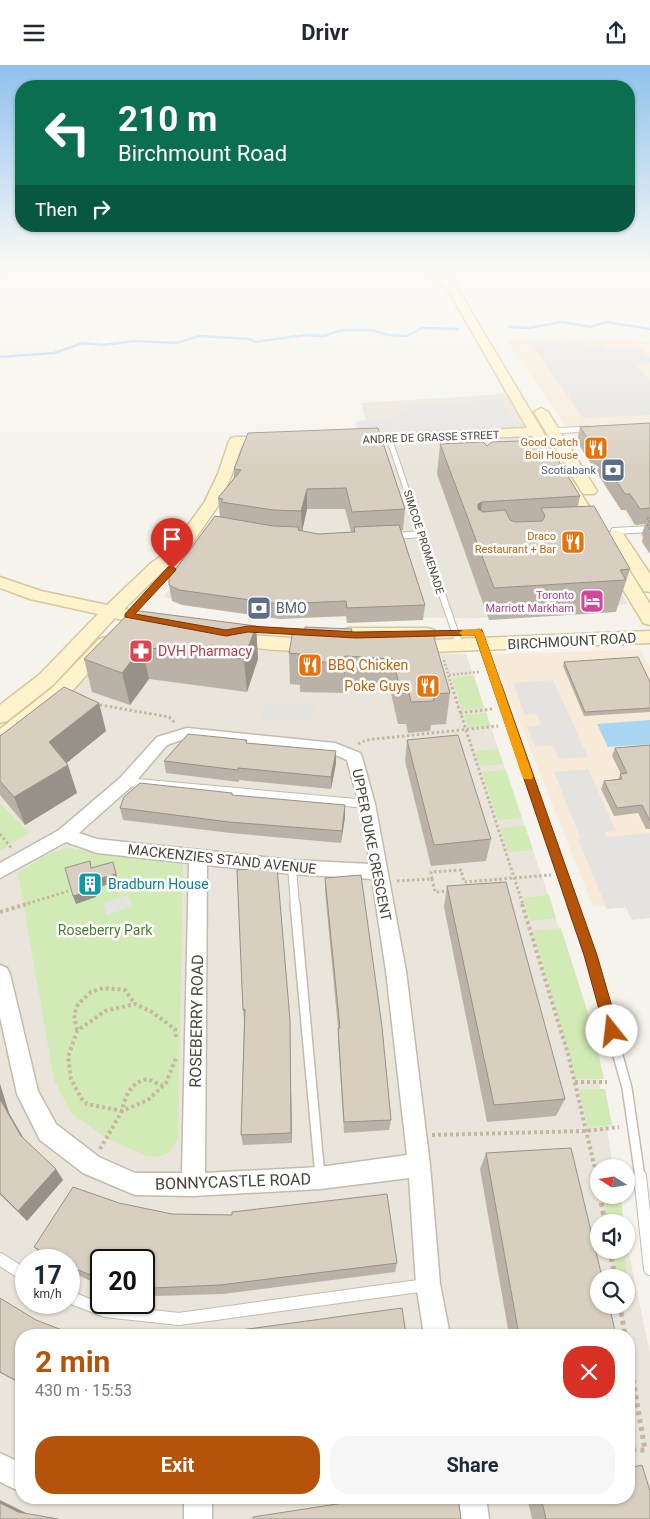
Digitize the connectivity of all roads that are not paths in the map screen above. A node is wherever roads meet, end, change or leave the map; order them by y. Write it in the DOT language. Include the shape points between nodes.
graph roads {
  1 [pos="479,335"];
  2 [pos="494,335"];
  3 [pos="502,348"];
  4 [pos="532,398"];
  5 [pos="593,429"];
  6 [pos="553,431"];
  7 [pos="536,432"];
  8 [pos="389,438"];
  9 [pos="285,440"];
  10 [pos="334,440"];
  11 [pos="650,529"];
  12 [pos="614,531"];
  13 [pos="422,534"];
  14 [pos="386,536"];
  15 [pos="0,582"];
  16 [pos="650,587"];
  17 [pos="125,615"];
  18 [pos="650,620"];
  19 [pos="207,630"];
  20 [pos="650,637"];
  21 [pos="457,639"];
  22 [pos="481,639"];
  23 [pos="0,716"];
  24 [pos="0,740"];
  25 [pos="126,781"];
  26 [pos="367,803"];
  27 [pos="65,835"];
  28 [pos="198,856"];
  29 [pos="292,867"];
  30 [pos="0,871"];
  31 [pos="381,877"];
  32 [pos="0,974"];
  33 [pos="419,1165"];
  34 [pos="320,1178"];
  35 [pos="194,1185"];
  36 [pos="0,1259"];
  37 [pos="15,1269"];
  38 [pos="650,1269"];
  39 [pos="428,1284"];
  40 [pos="80,1301"];
  41 [pos="436,1329"];
  42 [pos="0,1467"];
  43 [pos="15,1475"];
  44 [pos="198,1504"];
  45 [pos="473,1504"];
  46 [pos="198,1519"];
  47 [pos="476,1519"];
  1 -- 7 [label="main road"];
  2 -- 3 [label="main road"];
  4 -- 6 [label="main road"];
  5 -- 6 [label="lane"];
  6 -- 7 [label="street"];
  6 -- 12 [label="main road"];
  7 -- 8 [label="main road, ANDRE DE GRASSE STREET" via="468,439"];
  7 -- 18 [label="main road" via="593,531"];
  8 -- 10 [label="main road, ANDRE DE GRASSE STREET"];
  8 -- 13 [label="lane, SIMCOE PROMENADE"];
  9 -- 17 [label="main road" via="236,441 202,524 176,554 172,569"];
  11 -- 12 [label="lane"];
  12 -- 16 [label="main road"];
  13 -- 14 [label="lane"];
  13 -- 21 [label="lane, SIMCOE PROMENADE"];
  15 -- 17 [label="main road" via="36,595"];
  17 -- 23 [label="main road"];
  17 -- 24 [label="main road" via="59,693"];
  18 -- 22 [label="main road, BIRCHMOUNT ROAD"];
  19 -- 21 [label="main road, BIRCHMOUNT ROAD" via="247,641 357,648"];
  20 -- 22 [label="main road, BIRCHMOUNT ROAD"];
  21 -- 22 [label="main road, BIRCHMOUNT ROAD"];
  22 -- 38 [label="lane" via="590,955 628,1088"];
  25 -- 26 [label="lane"];
  25 -- 26 [label="street, UPPER DUKE CRESCENT" via="162,741 187,733 343,752 354,757"];
  25 -- 27 [label="street, UPPER DUKE CRESCENT"];
  26 -- 31 [label="street, UPPER DUKE CRESCENT"];
  27 -- 28 [label="street, MACKENZIES STAND AVENUE" via="97,846"];
  27 -- 30 [label="street, UPPER DUKE CRESCENT"];
  28 -- 29 [label="street, MACKENZIES STAND AVENUE"];
  28 -- 35 [label="street, ROSEBERRY ROAD"];
  29 -- 31 [label="street, MACKENZIES STAND AVENUE"];
  29 -- 34 [label="lane"];
  31 -- 33 [label="street, UPPER DUKE CRESCENT" via="396,971"];
  32 -- 35 [label="street, BONNYCASTLE ROAD" via="28,1094 48,1132 91,1165 135,1184"];
  33 -- 34 [label="street, BONNYCASTLE ROAD"];
  33 -- 39 [label="street, UPPER DUKE CRESCENT"];
  34 -- 35 [label="street, BONNYCASTLE ROAD"];
  36 -- 37 [label="lane"];
  39 -- 40 [label="lane" via="179,1319 105,1311"];
  39 -- 41 [label="street, UPPER DUKE CRESCENT"];
  42 -- 43 [label="street"];
  44 -- 46 [label="street"];
  45 -- 47 [label="street"];
}
